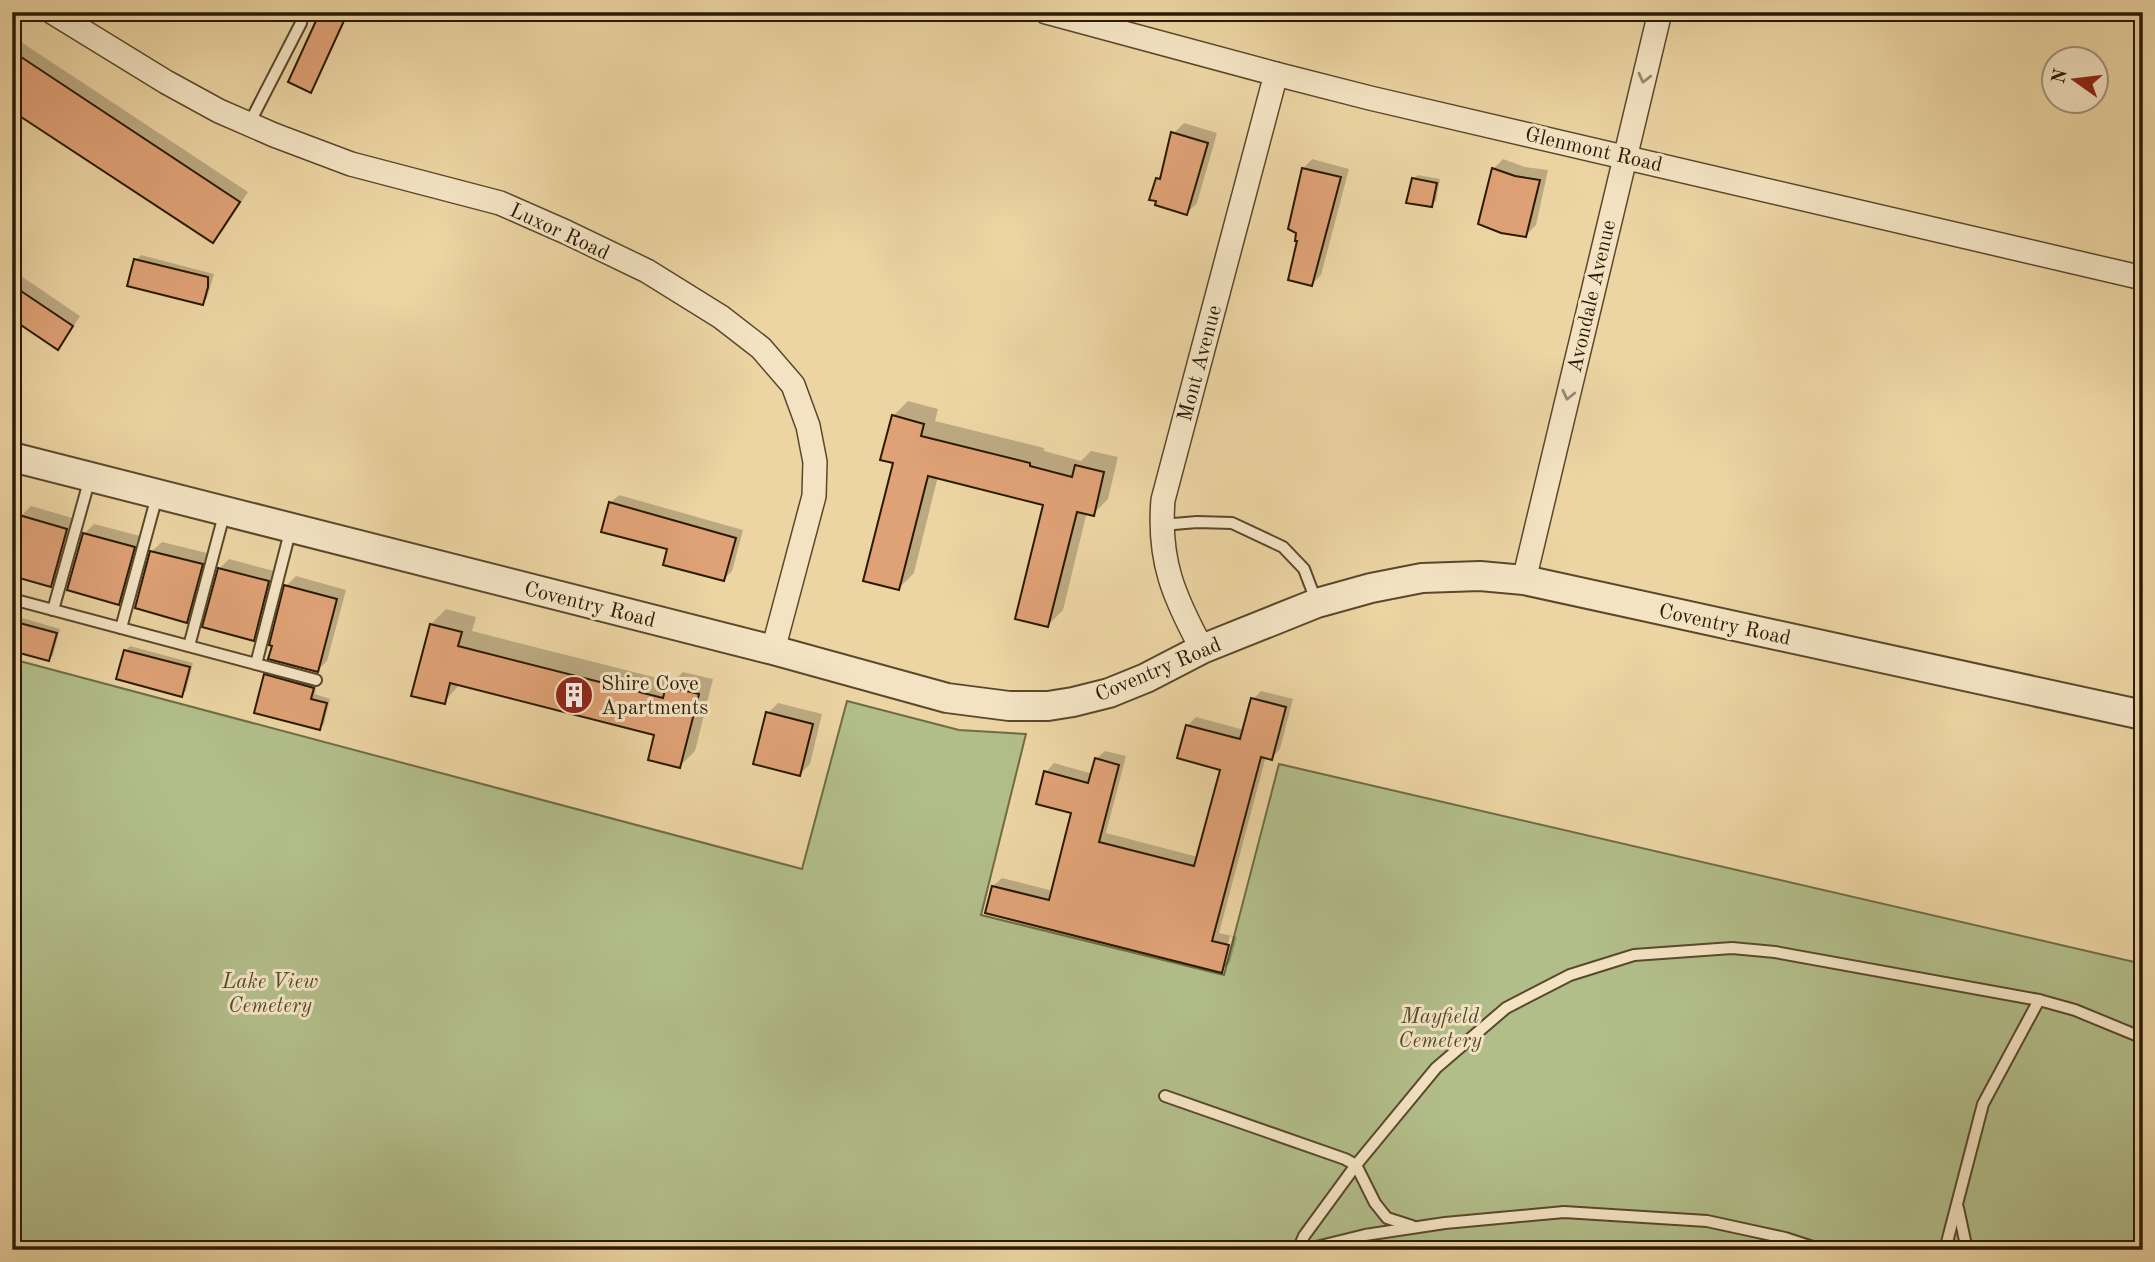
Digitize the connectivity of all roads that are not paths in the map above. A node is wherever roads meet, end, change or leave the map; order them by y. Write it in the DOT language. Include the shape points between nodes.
graph roads {
  1 [pos="52,12"];
  2 [pos="303,12"];
  3 [pos="1046,12"];
  4 [pos="1660,12"];
  5 [pos="1276,74"];
  6 [pos="249,124"];
  7 [pos="1624,156"];
  8 [pos="2143,278"];
  9 [pos="12,457"];
  10 [pos="90,477"];
  11 [pos="158,494"];
  12 [pos="225,511"];
  13 [pos="1161,526"];
  14 [pos="292,528"];
  15 [pos="1524,580"];
  16 [pos="12,599"];
  17 [pos="1317,603"];
  18 [pos="53,610"];
  19 [pos="121,628"];
  20 [pos="188,646"];
  21 [pos="1202,649"];
  22 [pos="773,650"];
  23 [pos="257,664"];
  24 [pos="316,680"];
  25 [pos="2143,715"];
  26 [pos="2039,1000"];
  27 [pos="2143,1038"];
  28 [pos="1165,1096"];
  29 [pos="1356,1165"];
  30 [pos="1957,1199"];
  31 [pos="1414,1227"];
  32 [pos="1301,1250"];
  33 [pos="1822,1250"];
  34 [pos="1945,1250"];
  35 [pos="1967,1250"];
  1 -- 6 [label="street, Luxor Road" via="166,82"];
  2 -- 6 [label="lane"];
  3 -- 5 [label="street, Glenmont Road"];
  4 -- 7 [label="street, Avondale Avenue, one-way"];
  5 -- 7 [label="street, Glenmont Road"];
  5 -- 13 [label="street, Mont Avenue" via="1171,468"];
  6 -- 22 [label="street, Luxor Road" via="351,164 500,203 555,227 647,271 761,348 793,386 815,462 814,496"];
  7 -- 8 [label="street, Glenmont Road"];
  7 -- 15 [label="street, Avondale Avenue, one-way"];
  9 -- 10 [label="street, Coventry Road"];
  10 -- 11 [label="street, Coventry Road"];
  10 -- 18 [label="lane"];
  11 -- 12 [label="street, Coventry Road"];
  11 -- 19 [label="lane"];
  12 -- 14 [label="street, Coventry Road"];
  12 -- 20 [label="lane"];
  13 -- 17 [label="lane" via="1232,523 1283,547 1304,569"];
  13 -- 21 [label="street, Mont Avenue" via="1169,578"];
  14 -- 22 [label="street, Coventry Road"];
  14 -- 23 [label="lane"];
  15 -- 17 [label="street, Coventry Road" via="1422,578"];
  15 -- 25 [label="street, Coventry Road"];
  16 -- 18 [label="lane"];
  17 -- 21 [label="street, Coventry Road"];
  18 -- 19 [label="lane"];
  19 -- 20 [label="lane"];
  20 -- 23 [label="lane"];
  21 -- 22 [label="street, Coventry Road" via="1109,693 1048,706 959,701"];
  23 -- 24 [label="lane"];
  26 -- 27 [label="lane"];
  26 -- 29 [label="lane" via="1775,952 1731,948 1634,955 1570,975 1506,1008 1436,1068"];
  26 -- 30 [label="lane" via="1983,1104"];
  28 -- 29 [label="lane"];
  29 -- 31 [label="lane" via="1387,1218"];
  29 -- 32 [label="lane" via="1304,1236"];
  30 -- 34 [label="lane"];
  30 -- 35 [label="lane"];
  31 -- 32 [label="lane"];
  31 -- 33 [label="lane" via="1563,1212 1707,1222"];
}
